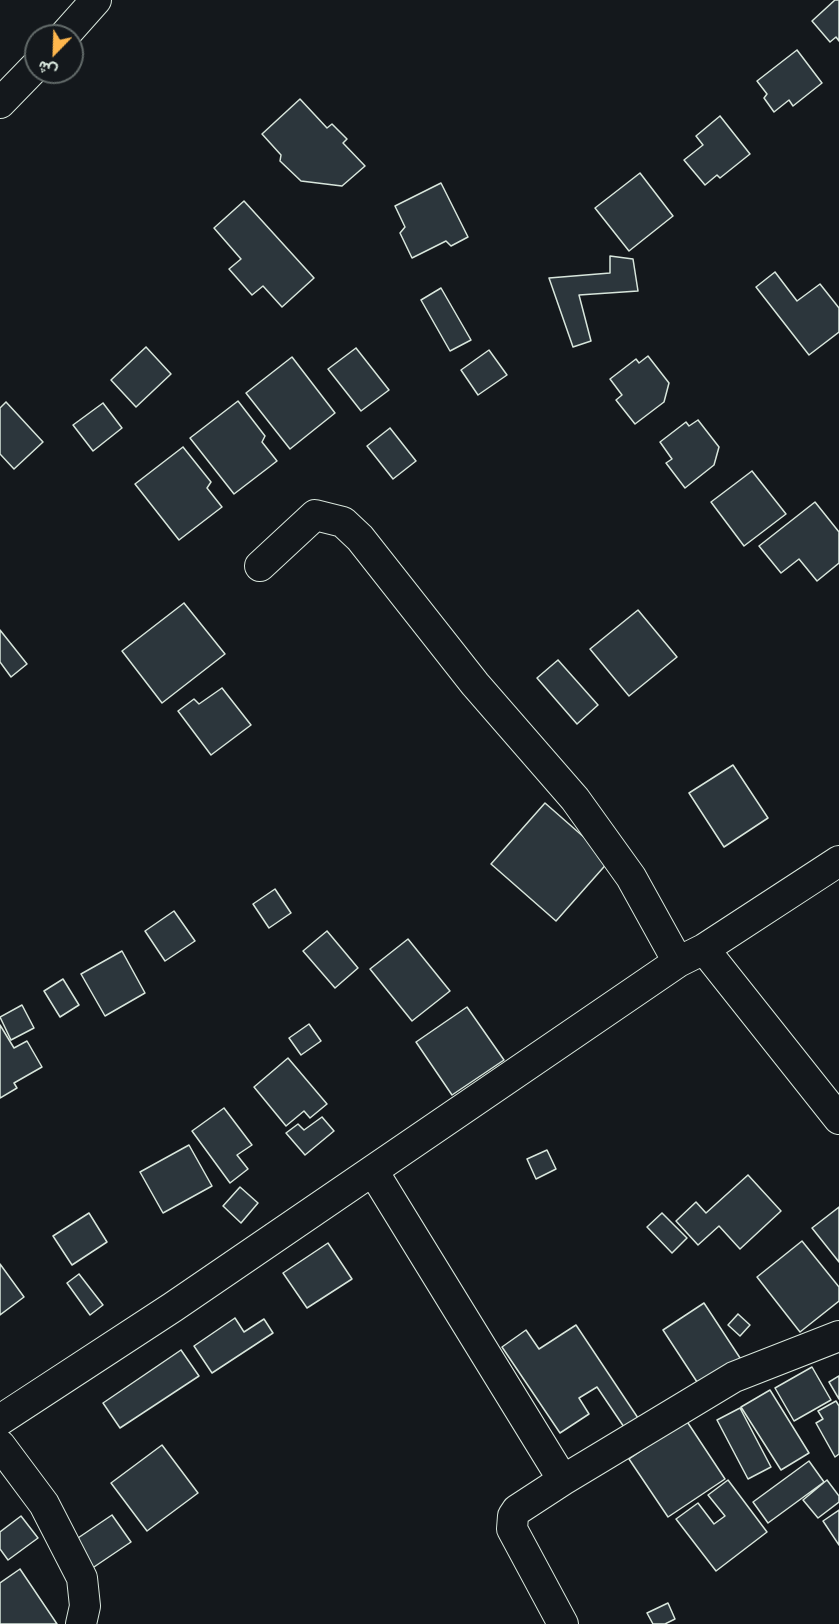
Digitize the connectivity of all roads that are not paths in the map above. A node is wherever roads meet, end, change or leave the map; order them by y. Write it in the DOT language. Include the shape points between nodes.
graph roads {
  1 [pos="96,0"];
  2 [pos="75,24"];
  3 [pos="24,78"];
  4 [pos="0,103"];
  5 [pos="260,566"];
  6 [pos="839,861"];
  7 [pos="691,956"];
  8 [pos="839,1119"];
  9 [pos="373,1171"];
  10 [pos="839,1336"];
  11 [pos="0,1420"];
  12 [pos="0,1445"];
  13 [pos="563,1480"];
  14 [pos="81,1624"];
  15 [pos="563,1624"];
  1 -- 2 [label="street"];
  3 -- 4 [label="street"];
  5 -- 7 [label="street" via="315,515 343,522 575,799"];
  6 -- 7 [label="street"];
  7 -- 8 [label="street"];
  7 -- 9 [label="street"];
  9 -- 11 [label="street"];
  9 -- 13 [label="street"];
  10 -- 13 [label="street" via="734,1377"];
  12 -- 14 [label="street" via="44,1504 82,1578 85,1605"];
  13 -- 15 [label="street" via="517,1510 511,1522"];
}
